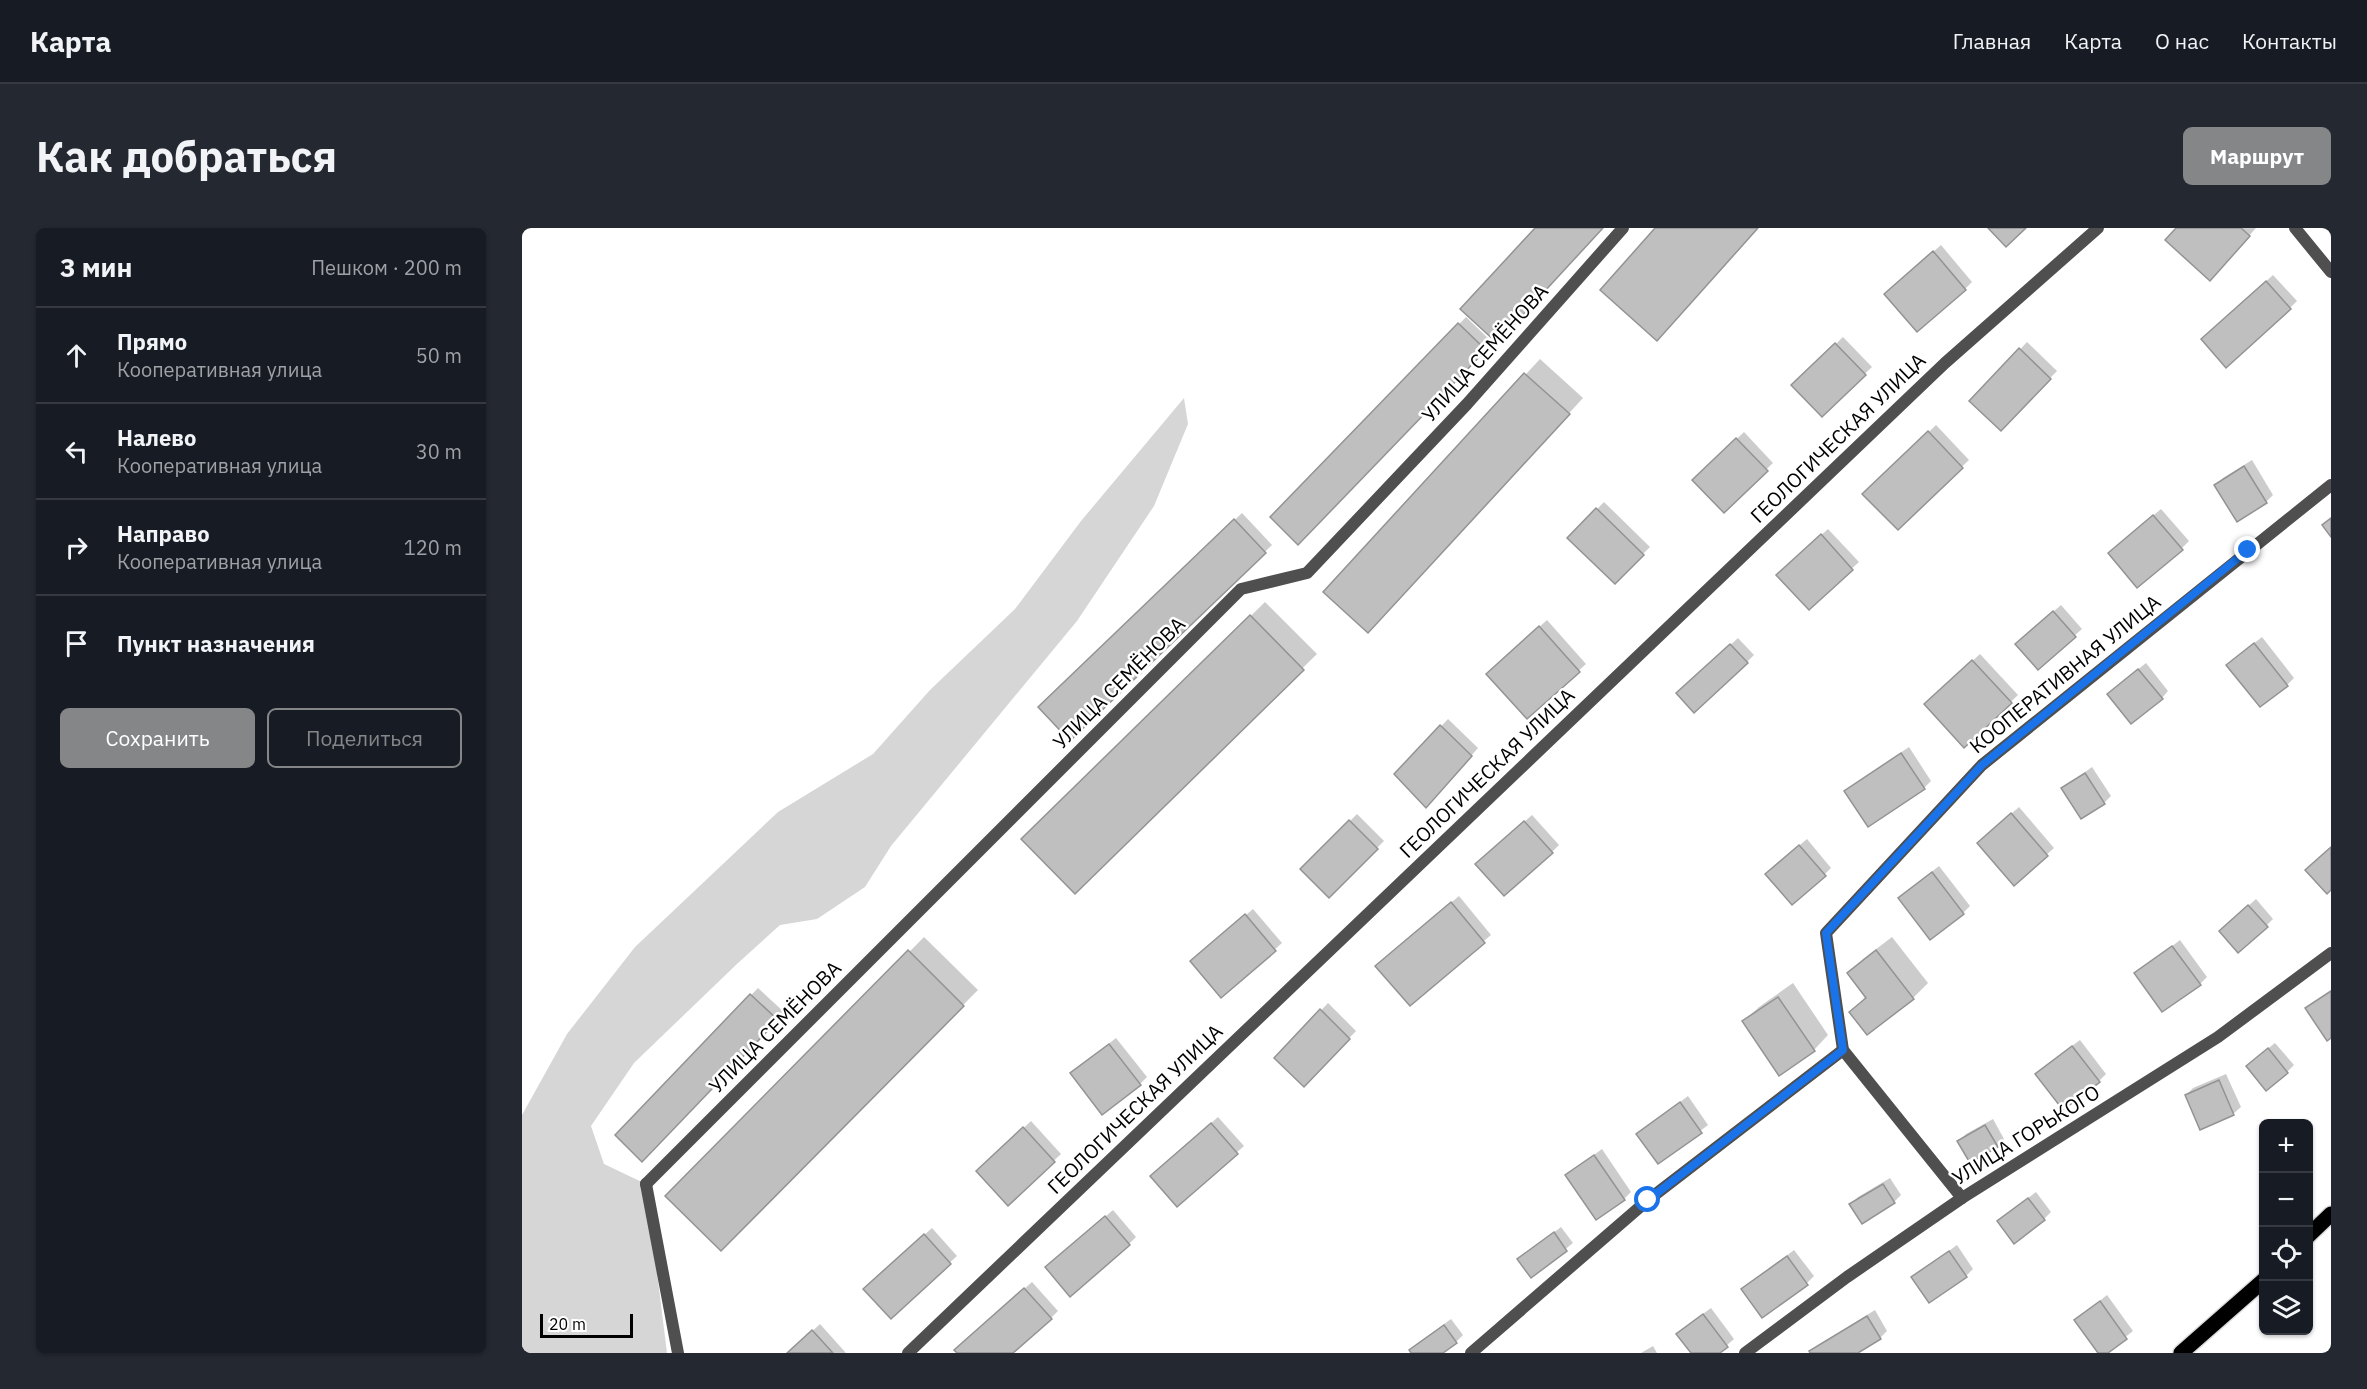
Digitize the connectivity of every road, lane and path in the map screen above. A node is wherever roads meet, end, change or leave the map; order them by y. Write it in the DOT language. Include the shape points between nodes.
graph roads {
  1 [pos="1623,228"];
  2 [pos="2098,228"];
  3 [pos="2295,228"];
  4 [pos="2331,273"];
  5 [pos="2331,485"];
  6 [pos="2331,953"];
  7 [pos="1843,1050"];
  8 [pos="1962,1198"];
  9 [pos="2331,1214"];
  10 [pos="2313,1231"];
  11 [pos="2263,1281"];
  12 [pos="678,1353"];
  13 [pos="908,1353"];
  14 [pos="1471,1353"];
  15 [pos="1745,1353"];
  16 [pos="2181,1353"];
  1 -- 12 [label="street, УЛИЦА СЕМЁНОВА" via="1467,404 1307,573 1241,589 646,1184"];
  2 -- 13 [label="street, ГЕОЛОГИЧЕСКАЯ УЛИЦА" via="1946,363"];
  3 -- 4 [label="street"];
  5 -- 7 [label="street, КООПЕРАТИВНАЯ УЛИЦА" via="1982,765 1826,933"];
  6 -- 8 [label="street, УЛИЦА ГОРЬКОГО" via="2218,1037"];
  7 -- 8 [label="street"];
  7 -- 14 [label="street" via="1648,1200"];
  8 -- 15 [label="street, УЛИЦА ГОРЬКОГО"];
  9 -- 10 [label="main road"];
  11 -- 16 [label="main road"];
}
